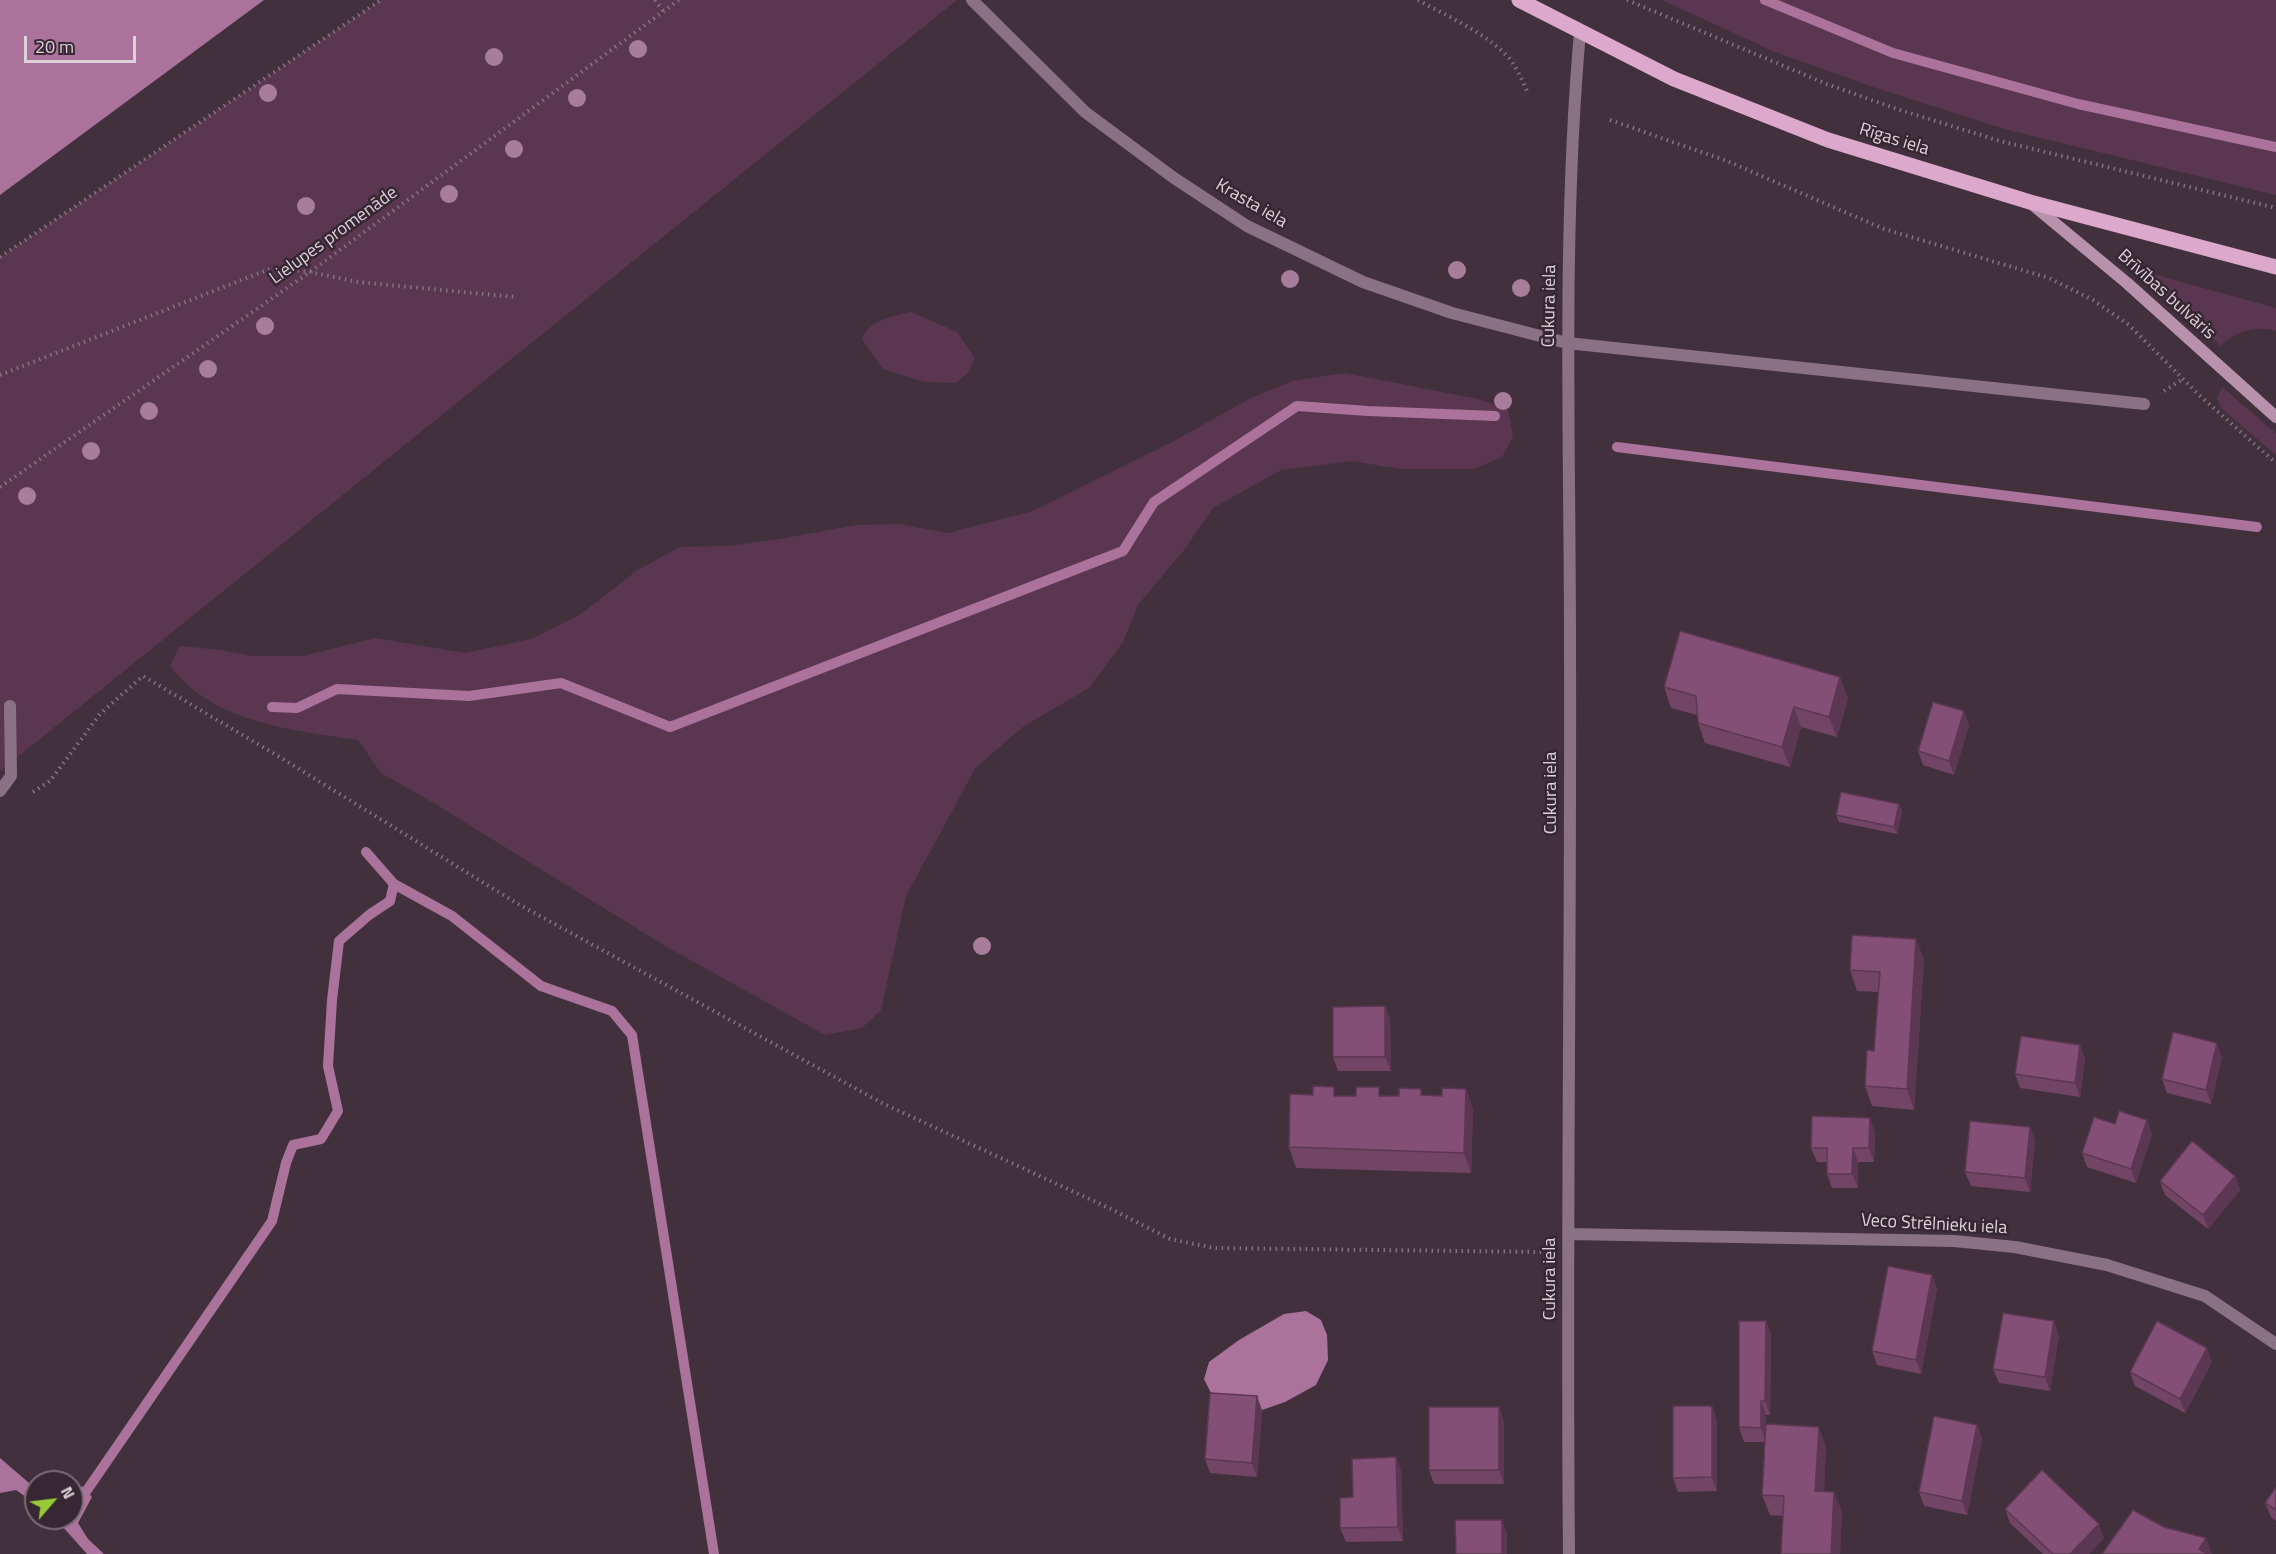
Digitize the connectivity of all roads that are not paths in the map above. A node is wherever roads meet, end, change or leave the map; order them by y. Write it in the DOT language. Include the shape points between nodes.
graph roads {
  1 [pos="972,0"];
  2 [pos="1519,0"];
  3 [pos="1539,5"];
  4 [pos="1580,32"];
  5 [pos="2030,202"];
  6 [pos="2276,267"];
  7 [pos="1567,343"];
  8 [pos="2144,404"];
  9 [pos="2276,417"];
  10 [pos="10,706"];
  11 [pos="0,791"];
  12 [pos="1569,1234"];
  13 [pos="2276,1344"];
  14 [pos="1569,1554"];
  1 -- 7 [label="street, Krasta iela" via="1085,112 1247,226 1363,282 1452,313"];
  2 -- 3 [label="main road, Rīgas iela"];
  3 -- 4 [label="main road, Rīgas iela"];
  4 -- 5 [label="main road, Rīgas iela" via="1674,78 1828,140"];
  4 -- 7 [label="street, Cukura iela" via="1573,107"];
  5 -- 6 [label="main road, Rīgas iela"];
  5 -- 9 [label="main road, Brīvības bulvāris"];
  7 -- 8 [label="street, Krasta iela"];
  7 -- 12 [label="street, Cukura iela"];
  10 -- 11 [label="street" via="11,777"];
  12 -- 13 [label="street, Veco Strēlnieku iela" via="1954,1241 2015,1247 2107,1265 2205,1296"];
  12 -- 14 [label="street, Cukura iela"];
}
